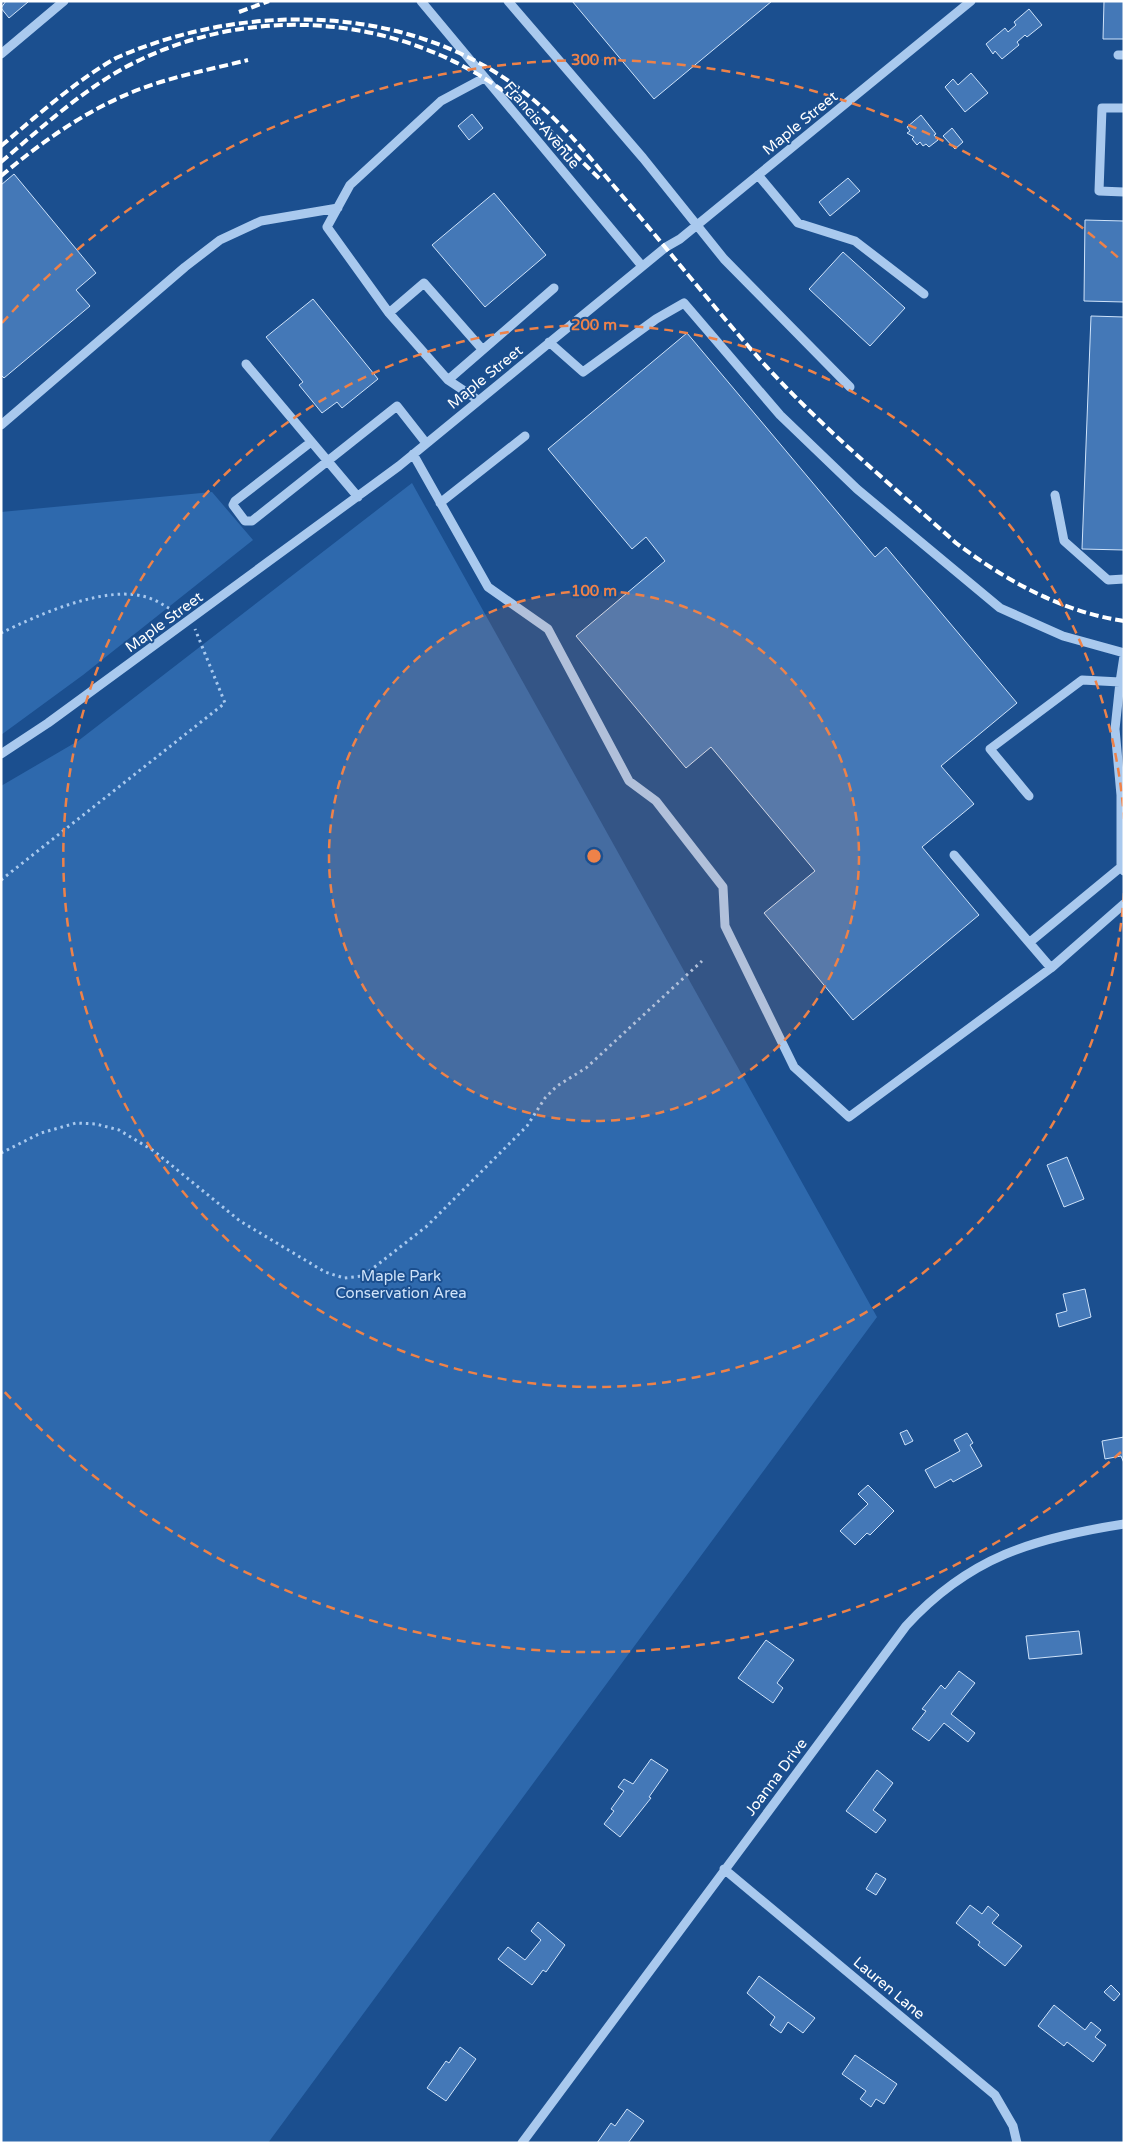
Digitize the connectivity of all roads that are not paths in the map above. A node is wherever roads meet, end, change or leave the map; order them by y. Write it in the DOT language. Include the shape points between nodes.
graph roads {
  1 [pos="64,1"];
  2 [pos="420,1"];
  3 [pos="508,1"];
  4 [pos="971,1"];
  5 [pos="1,54"];
  6 [pos="484,78"];
  7 [pos="1124,108"];
  8 [pos="758,174"];
  9 [pos="1124,192"];
  10 [pos="338,208"];
  11 [pos="697,224"];
  12 [pos="642,266"];
  13 [pos="554,288"];
  14 [pos="924,294"];
  15 [pos="389,313"];
  16 [pos="549,342"];
  17 [pos="482,348"];
  18 [pos="246,364"];
  19 [pos="448,380"];
  20 [pos="850,387"];
  21 [pos="478,400"];
  22 [pos="1,425"];
  23 [pos="525,436"];
  24 [pos="311,442"];
  25 [pos="426,443"];
  26 [pos="413,454"];
  27 [pos="327,462"];
  28 [pos="1055,495"];
  29 [pos="358,497"];
  30 [pos="440,503"];
  31 [pos="1124,579"];
  32 [pos="1124,654"];
  33 [pos="1120,682"];
  34 [pos="1,754"];
  35 [pos="1029,796"];
  36 [pos="954,854"];
  37 [pos="1122,869"];
  38 [pos="1124,904"];
  39 [pos="1030,942"];
  40 [pos="1051,968"];
  41 [pos="1124,1524"];
  42 [pos="724,1868"];
  43 [pos="522,2143"];
  44 [pos="1018,2143"];
  1 -- 5 [label="street"];
  2 -- 6 [label="street, Francis Avenue"];
  3 -- 11 [label="street"];
  4 -- 8 [label="street, Maple Street"];
  6 -- 10 [label="street" via="441,100 350,185"];
  6 -- 12 [label="street, Francis Avenue"];
  7 -- 9 [label="street" via="1102,108 1099,191"];
  8 -- 11 [label="street, Maple Street"];
  8 -- 14 [label="street" via="798,223 855,241"];
  10 -- 15 [label="street" via="327,227"];
  10 -- 22 [label="street" via="261,221 220,240"];
  11 -- 12 [label="street, Maple Street"];
  11 -- 20 [label="street" via="724,259"];
  12 -- 16 [label="street, Maple Street"];
  13 -- 17 [label="street"];
  15 -- 17 [label="street" via="424,283"];
  15 -- 19 [label="street"];
  16 -- 21 [label="street, Maple Street"];
  16 -- 32 [label="street" via="583,372 656,319 684,303 780,414 857,488 1000,608 1063,636"];
  17 -- 19 [label="street"];
  18 -- 24 [label="street"];
  19 -- 21 [label="street"];
  21 -- 25 [label="street, Maple Street"];
  23 -- 30 [label="street"];
  24 -- 27 [label="street"];
  24 -- 27 [label="street" via="232,504 234,508 245,521 252,521"];
  25 -- 26 [label="street, Maple Street"];
  25 -- 27 [label="street" via="396,406"];
  26 -- 29 [label="street, Maple Street"];
  26 -- 30 [label="street"];
  27 -- 29 [label="street"];
  28 -- 31 [label="street" via="1064,541 1108,580"];
  29 -- 34 [label="street, Maple Street"];
  30 -- 40 [label="street" via="488,587 548,629 629,781 656,801 723,887 725,926 794,1067 850,1117"];
  32 -- 33 [label="street"];
  33 -- 35 [label="street" via="1082,680 990,749"];
  33 -- 37 [label="street" via="1115,730 1121,795"];
  36 -- 39 [label="street"];
  37 -- 39 [label="street"];
  38 -- 40 [label="street"];
  39 -- 40 [label="street"];
  41 -- 42 [label="street, Joanna Drive" via="1059,1536 1014,1550 973,1568 937,1594 906,1626"];
  42 -- 43 [label="street, Joanna Drive"];
  42 -- 44 [label="street, Lauren Lane" via="995,2095 1013,2126"];
}
